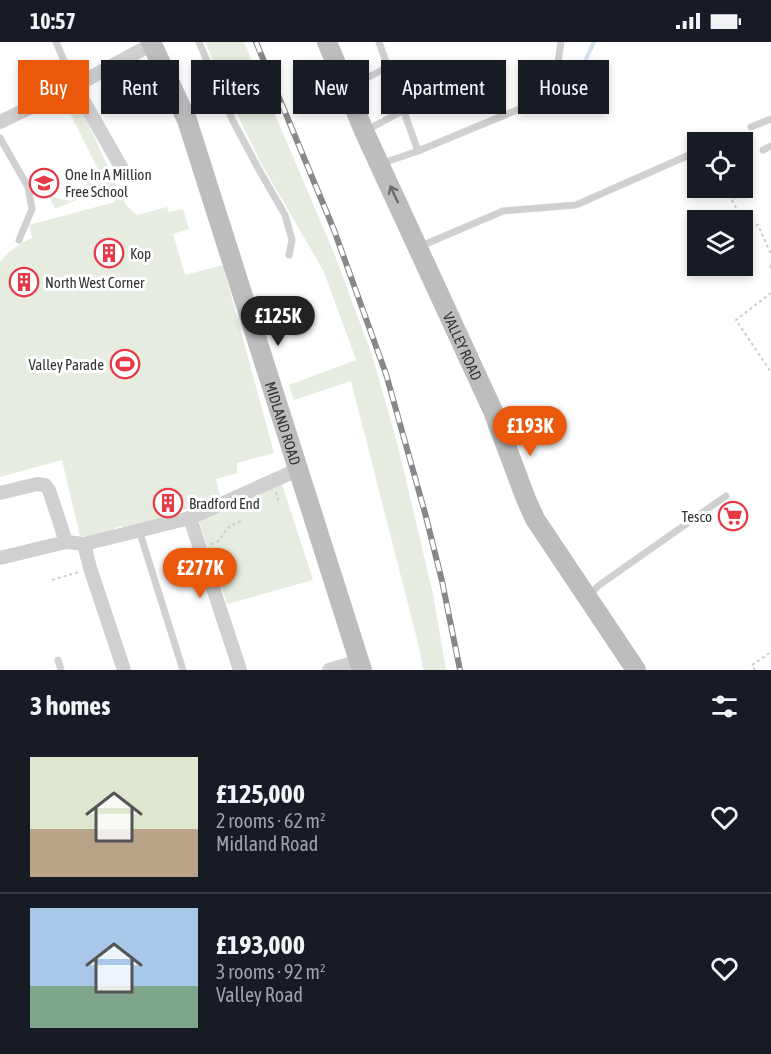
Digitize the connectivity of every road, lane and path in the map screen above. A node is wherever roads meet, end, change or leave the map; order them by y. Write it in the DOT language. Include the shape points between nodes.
graph roads {
  1 [pos="56,42"];
  2 [pos="199,42"];
  3 [pos="327,42"];
  4 [pos="379,42"];
  5 [pos="561,42"];
  6 [pos="151,43"];
  7 [pos="64,60"];
  8 [pos="335,60"];
  9 [pos="385,60"];
  10 [pos="89,78"];
  11 [pos="89,111"];
  12 [pos="18,113"];
  13 [pos="357,114"];
  14 [pos="396,114"];
  15 [pos="405,114"];
  16 [pos="771,119"];
  17 [pos="0,122"];
  18 [pos="751,127"];
  19 [pos="364,131"];
  20 [pos="0,138"];
  21 [pos="771,147"];
  22 [pos="763,150"];
  23 [pos="418,151"];
  24 [pos="687,156"];
  25 [pos="380,164"];
  26 [pos="125,174"];
  27 [pos="753,226"];
  28 [pos="19,240"];
  29 [pos="418,247"];
  30 [pos="771,254"];
  31 [pos="289,255"];
  32 [pos="771,265"];
  33 [pos="771,269"];
  34 [pos="771,293"];
  35 [pos="771,372"];
  36 [pos="297,470"];
  37 [pos="0,493"];
  38 [pos="726,496"];
  39 [pos="190,518"];
  40 [pos="242,521"];
  41 [pos="139,530"];
  42 [pos="66,542"];
  43 [pos="84,544"];
  44 [pos="200,547"];
  45 [pos="0,558"];
  46 [pos="90,568"];
  47 [pos="52,580"];
  48 [pos="587,598"];
  49 [pos="771,652"];
  50 [pos="58,660"];
  51 [pos="360,666"];
  52 [pos="61,670"];
  53 [pos="124,670"];
  54 [pos="183,670"];
  55 [pos="240,670"];
  56 [pos="329,670"];
  57 [pos="636,670"];
  58 [pos="755,670"];
  1 -- 7 [label="lane"];
  2 -- 31 [label="lane" via="233,121 285,215 292,240"];
  3 -- 8 [label="street, VALLEY ROAD"];
  4 -- 9 [label="lane"];
  5 -- 23 [label="lane" via="553,94"];
  6 -- 10 [label="street"];
  6 -- 36 [label="street, MIDLAND ROAD" via="187,120"];
  11 -- 26 [label="street"];
  12 -- 17 [label="street"];
  13 -- 19 [label="street, VALLEY ROAD"];
  14 -- 19 [label="lane"];
  15 -- 23 [label="lane"];
  16 -- 18 [label="lane"];
  19 -- 25 [label="street, VALLEY ROAD"];
  20 -- 28 [label="lane" via="28,187 32,209"];
  21 -- 22 [label="lane"];
  23 -- 25 [label="lane"];
  24 -- 29 [label="lane" via="576,205 502,211"];
  29 -- 25 [label="street, VALLEY ROAD, one-way"];
  27 -- 30 [label="path" via="758,225"];
  29 -- 48 [label="street, VALLEY ROAD" via="493,411 535,519"];
  32 -- 33 [label="path"];
  34 -- 35 [label="path" via="736,320"];
  36 -- 39 [label="street"];
  36 -- 51 [label="street, MIDLAND ROAD"];
  37 -- 42 [label="street" via="45,485"];
  38 -- 48 [label="lane" via="598,586"];
  39 -- 41 [label="street"];
  39 -- 44 [label="street"];
  40 -- 44 [label="path" via="227,528 219,541"];
  41 -- 43 [label="street"];
  41 -- 54 [label="lane"];
  42 -- 43 [label="street"];
  42 -- 45 [label="street"];
  43 -- 46 [label="street"];
  44 -- 55 [label="street"];
  46 -- 47 [label="path"];
  46 -- 53 [label="street"];
  48 -- 57 [label="street, VALLEY ROAD"];
  49 -- 58 [label="path" via="753,665"];
  50 -- 52 [label="lane"];
  51 -- 56 [label="street"];
}
